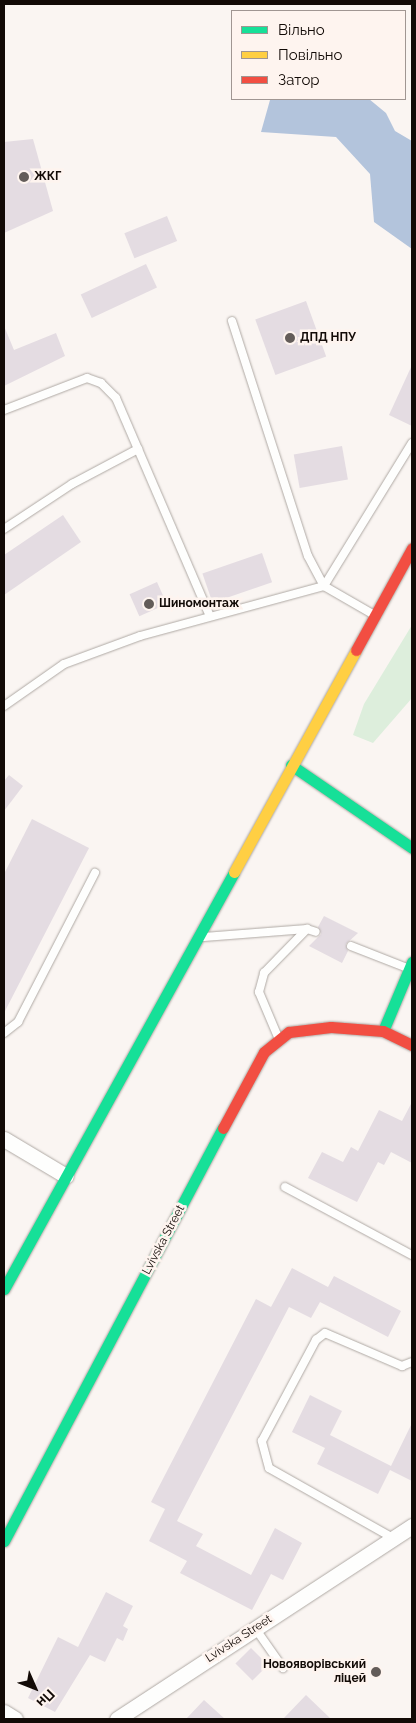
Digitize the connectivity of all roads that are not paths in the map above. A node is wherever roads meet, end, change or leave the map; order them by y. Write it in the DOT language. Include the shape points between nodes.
graph roads {
  1 [pos="232,321"];
  2 [pos="4,410"];
  3 [pos="412,443"];
  4 [pos="138,449"];
  5 [pos="4,529"];
  6 [pos="412,548"];
  7 [pos="324,586"];
  8 [pos="375,615"];
  9 [pos="210,616"];
  10 [pos="4,706"];
  11 [pos="291,765"];
  12 [pos="412,848"];
  13 [pos="95,873"];
  14 [pos="307,929"];
  15 [pos="316,932"];
  16 [pos="194,938"];
  17 [pos="351,946"];
  18 [pos="411,966"];
  19 [pos="383,1031"];
  20 [pos="4,1033"];
  21 [pos="280,1039"];
  22 [pos="412,1045"];
  23 [pos="4,1139"];
  24 [pos="66,1176"];
  25 [pos="285,1187"];
  26 [pos="412,1255"];
  27 [pos="4,1289"];
  28 [pos="412,1362"];
  29 [pos="412,1526"];
  30 [pos="393,1538"];
  31 [pos="4,1541"];
  32 [pos="255,1628"];
  33 [pos="282,1668"];
  34 [pos="4,1712"];
  35 [pos="15,1719"];
  36 [pos="117,1719"];
  1 -- 7 [label="lane" via="308,556"];
  2 -- 4 [label="lane" via="87,378 101,383 116,398"];
  3 -- 7 [label="lane"];
  4 -- 5 [label="lane" via="72,484"];
  4 -- 9 [label="lane"];
  6 -- 8 [label="main road"];
  7 -- 8 [label="lane"];
  7 -- 9 [label="lane"];
  8 -- 11 [label="main road"];
  9 -- 10 [label="lane" via="64,664"];
  11 -- 12 [label="main road"];
  11 -- 16 [label="main road"];
  13 -- 20 [label="lane" via="18,1022"];
  14 -- 15 [label="lane"];
  14 -- 16 [label="lane"];
  14 -- 21 [label="lane" via="278,954 262,982 265,1009"];
  16 -- 24 [label="main road"];
  17 -- 18 [label="lane"];
  18 -- 19 [label="main road"];
  19 -- 21 [label="main road, Lvivska Street" via="331,1027 289,1032"];
  19 -- 22 [label="main road"];
  21 -- 31 [label="main road, Lvivska Street" via="264,1052"];
  23 -- 24 [label="street"];
  24 -- 27 [label="main road"];
  25 -- 26 [label="lane"];
  28 -- 30 [label="lane" via="402,1366 325,1333 316,1340 262,1442 269,1468"];
  29 -- 30 [label="street, Lvivska Street"];
  30 -- 32 [label="street, Lvivska Street"];
  32 -- 33 [label="lane"];
  32 -- 36 [label="street, Lvivska Street"];
  34 -- 35 [label="street"];
}
